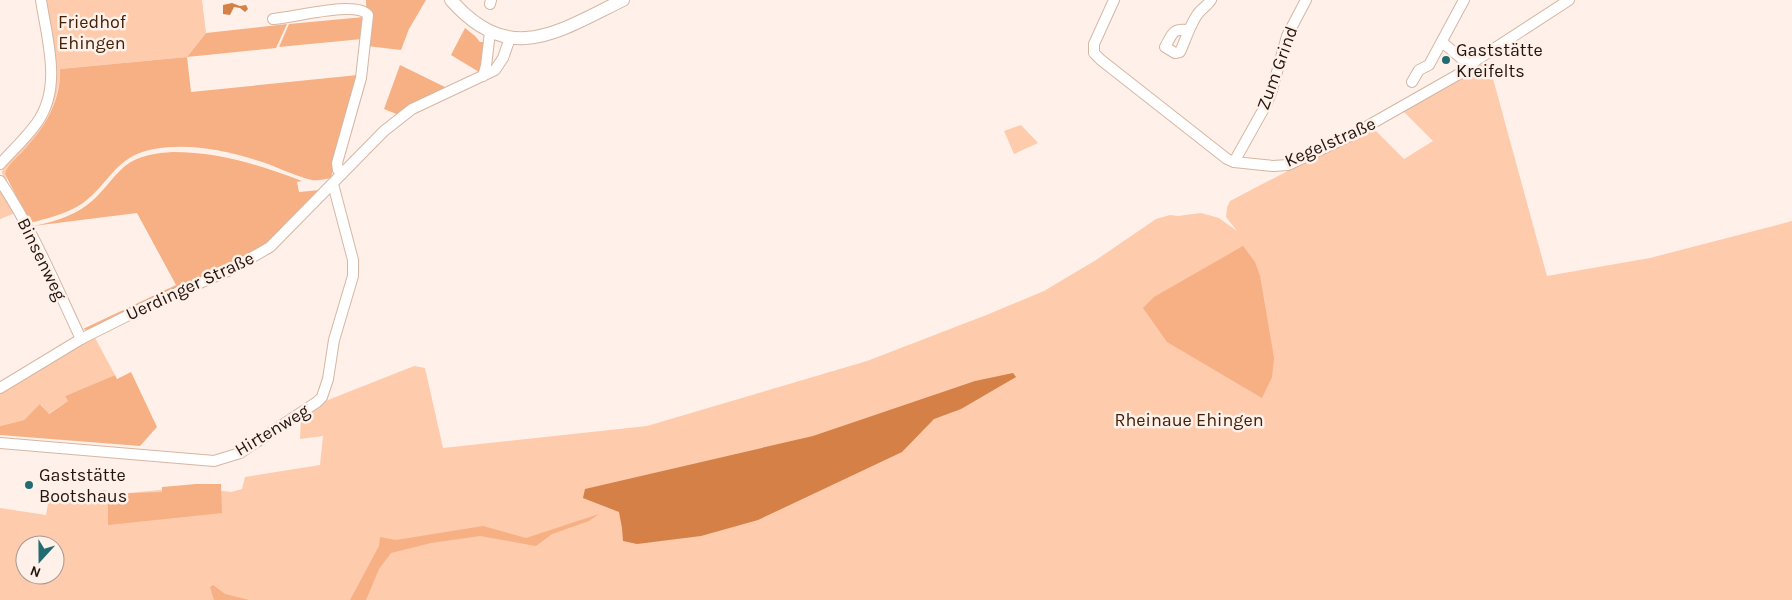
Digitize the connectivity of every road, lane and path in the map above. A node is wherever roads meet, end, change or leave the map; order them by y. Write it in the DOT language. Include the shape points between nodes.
graph roads {
  1 [pos="41,0"];
  2 [pos="451,0"];
  3 [pos="623,0"];
  4 [pos="1114,0"];
  5 [pos="1211,0"];
  6 [pos="1306,0"];
  7 [pos="1464,0"];
  8 [pos="1569,0"];
  9 [pos="273,19"];
  10 [pos="1187,30"];
  11 [pos="490,32"];
  12 [pos="510,38"];
  13 [pos="1442,42"];
  14 [pos="1469,66"];
  15 [pos="483,76"];
  16 [pos="1412,82"];
  17 [pos="2,157"];
  18 [pos="1234,162"];
  19 [pos="342,174"];
  20 [pos="0,181"];
  21 [pos="333,184"];
  22 [pos="81,339"];
  23 [pos="0,388"];
  24 [pos="0,443"];
  1 -- 17 [label="street" via="52,86 37,123"];
  2 -- 11 [label="main road" via="465,16"];
  3 -- 12 [label="main road" via="551,34"];
  4 -- 18 [label="street, Kegelstraße" via="1094,44 1094,53"];
  5 -- 10 [label="street"];
  6 -- 18 [label="street, Zum Grind" via="1287,36 1267,103"];
  7 -- 13 [label="street"];
  8 -- 14 [label="street, Kegelstraße"];
  9 -- 19 [label="street" via="313,10 356,8 368,16 360,78 338,163"];
  11 -- 12 [label="main road"];
  11 -- 15 [label="street"];
  12 -- 15 [label="street, Uerdinger Straße" via="495,70"];
  13 -- 14 [label="street"];
  13 -- 16 [label="street" via="1429,64 1419,70"];
  14 -- 18 [label="street, Kegelstraße" via="1350,136 1288,165"];
  15 -- 19 [label="street, Uerdinger Straße" via="412,109 384,131"];
  19 -- 21 [label="street, Uerdinger Straße"];
  20 -- 22 [label="street, Binsenweg" via="38,248"];
  21 -- 22 [label="street, Uerdinger Straße" via="270,247 228,271"];
  21 -- 24 [label="street, Hirtenweg" via="354,260 353,276 334,340 328,378 317,402 240,453 214,461"];
  22 -- 23 [label="street, Uerdinger Straße"];
}
